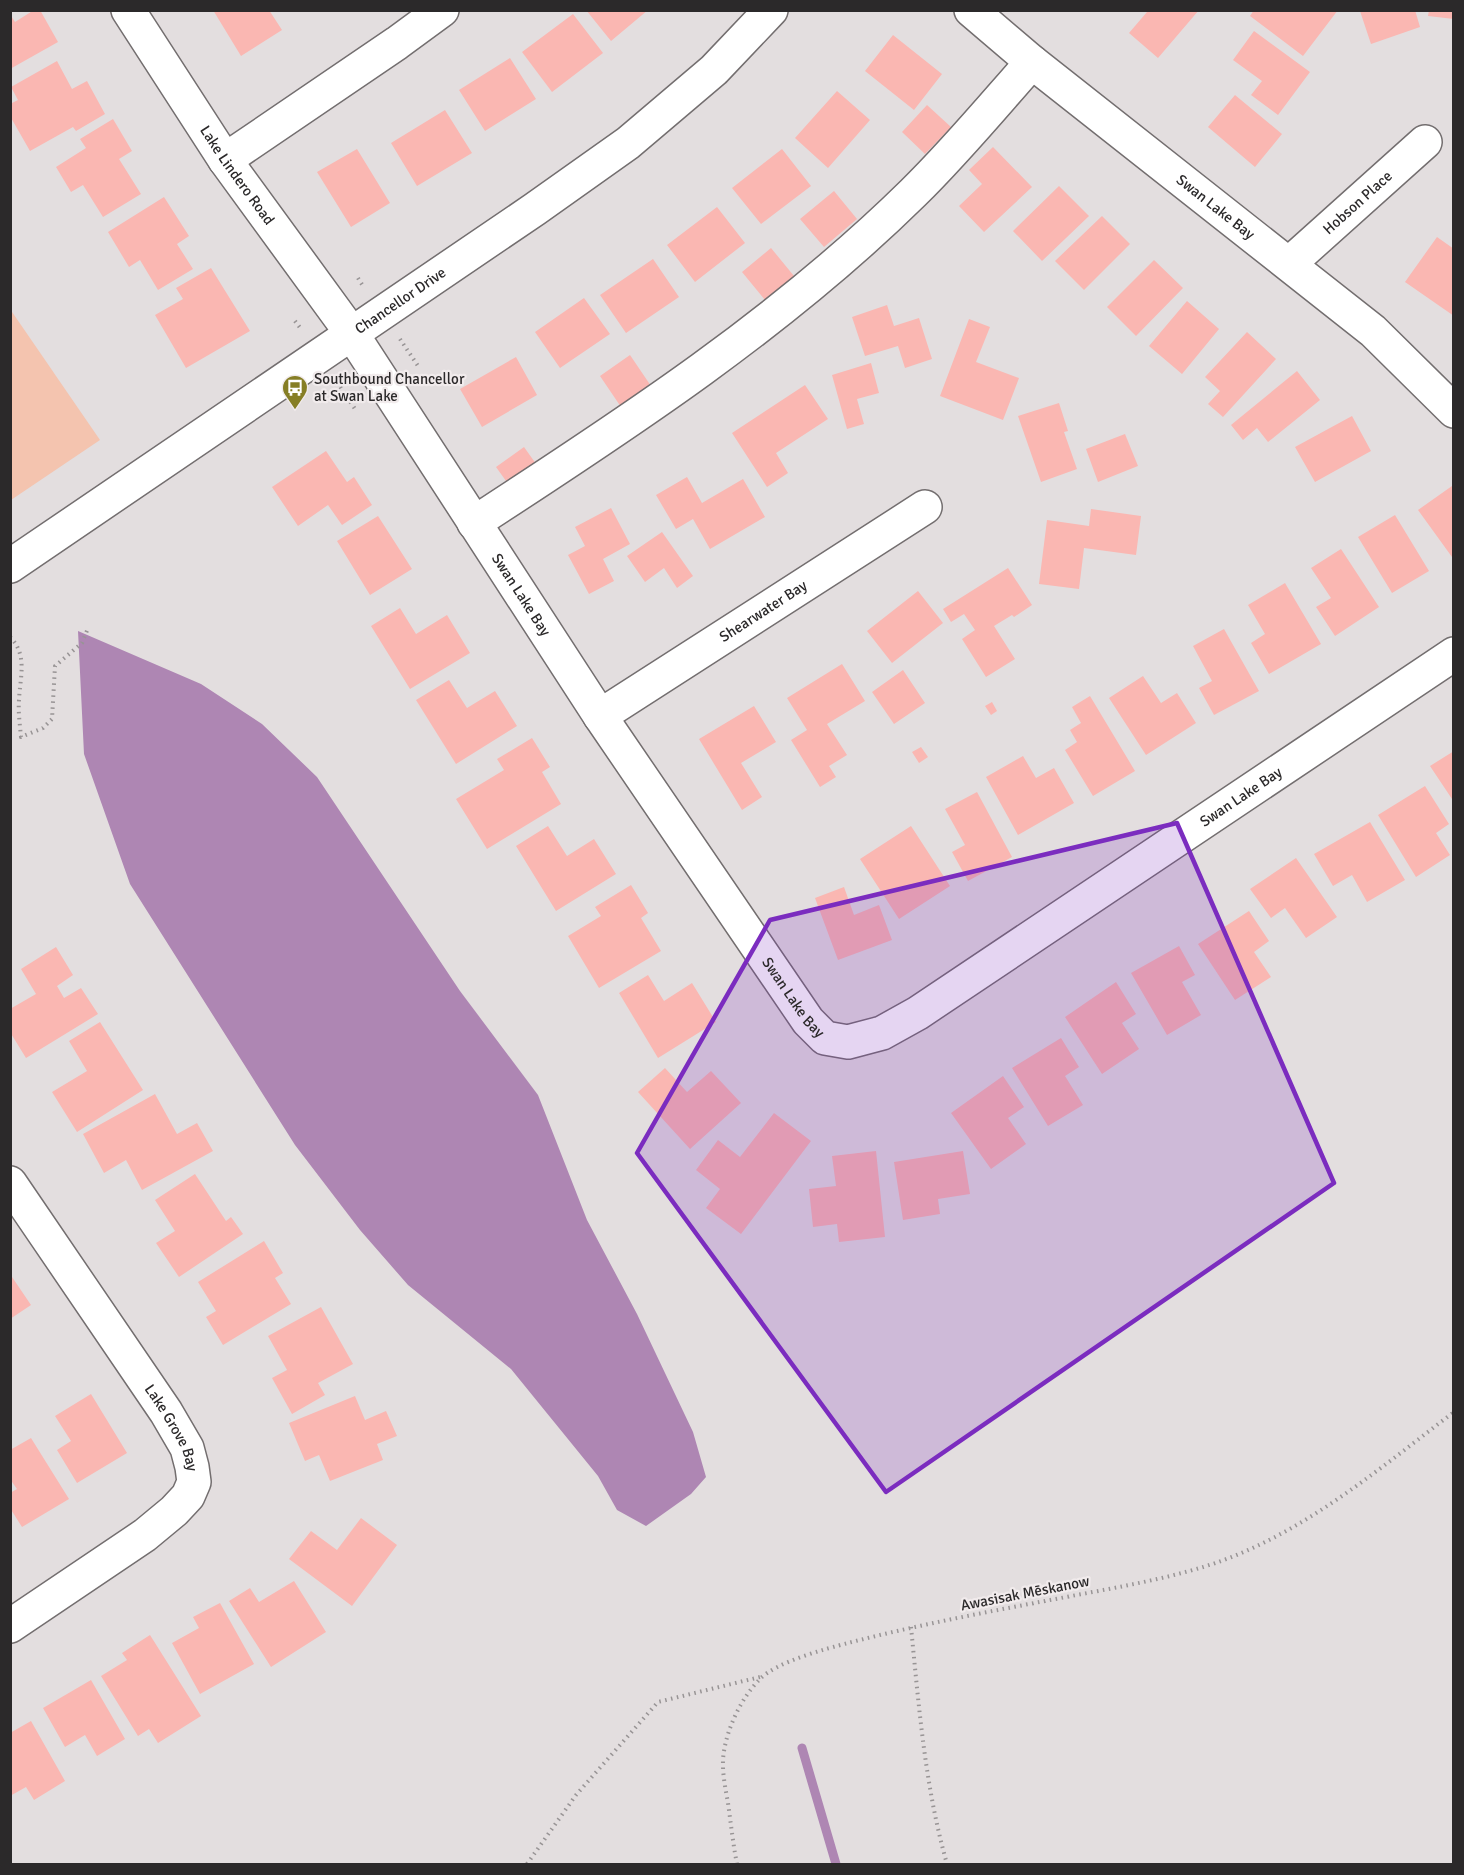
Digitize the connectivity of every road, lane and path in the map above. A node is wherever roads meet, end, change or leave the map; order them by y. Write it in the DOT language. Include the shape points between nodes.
graph roads {
  1 [pos="128,10"];
  2 [pos="442,10"];
  3 [pos="771,10"];
  4 [pos="971,10"];
  5 [pos="1032,62"];
  6 [pos="1425,142"];
  7 [pos="225,160"];
  8 [pos="1289,264"];
  9 [pos="352,334"];
  10 [pos="1454,411"];
  11 [pos="925,507"];
  12 [pos="474,522"];
  13 [pos="10,566"];
  14 [pos="88,627"];
  15 [pos="10,637"];
  16 [pos="1454,654"];
  17 [pos="600,716"];
  18 [pos="10,1183"];
  19 [pos="1454,1412"];
  20 [pos="10,1626"];
  21 [pos="912,1627"];
  22 [pos="761,1677"];
  23 [pos="527,1864"];
  24 [pos="737,1864"];
  25 [pos="947,1864"];
  1 -- 7 [label="street, Lake Lindero Road"];
  2 -- 7 [label="street"];
  3 -- 9 [label="street, Chancellor Drive" via="714,70 628,143"];
  4 -- 5 [label="street, Swan Lake Bay"];
  5 -- 8 [label="street, Swan Lake Bay"];
  5 -- 12 [label="street" via="914,193 836,263 718,358 608,436"];
  6 -- 8 [label="street, Hobson Place"];
  7 -- 9 [label="street, Lake Lindero Road"];
  8 -- 10 [label="street, Swan Lake Bay" via="1373,331"];
  9 -- 12 [label="street, Swan Lake Bay"];
  9 -- 13 [label="street, Chancellor Drive"];
  11 -- 17 [label="street, Shearwater Bay"];
  12 -- 17 [label="street, Swan Lake Bay"];
  14 -- 15 [label="path" via="82,644 56,666 52,719 21,738 19,700 23,666 18,645"];
  16 -- 17 [label="street, Swan Lake Bay" via="918,1013 882,1033 849,1042 825,1038 808,1021"];
  18 -- 20 [label="street, Lake Grove Bay" via="166,1412 187,1448 194,1482 188,1496 145,1535"];
  19 -- 21 [label="path, Awasisak Mēskanow" via="1317,1514 1221,1561 1114,1588"];
  21 -- 22 [label="path, Awasisak Mēskanow" via="818,1651"];
  21 -- 25 [label="path" via="921,1730 935,1822"];
  22 -- 23 [label="path" via="658,1702 576,1795"];
  22 -- 24 [label="path, Awasisak Mēskanow" via="744,1699 724,1751 723,1773"];
}
